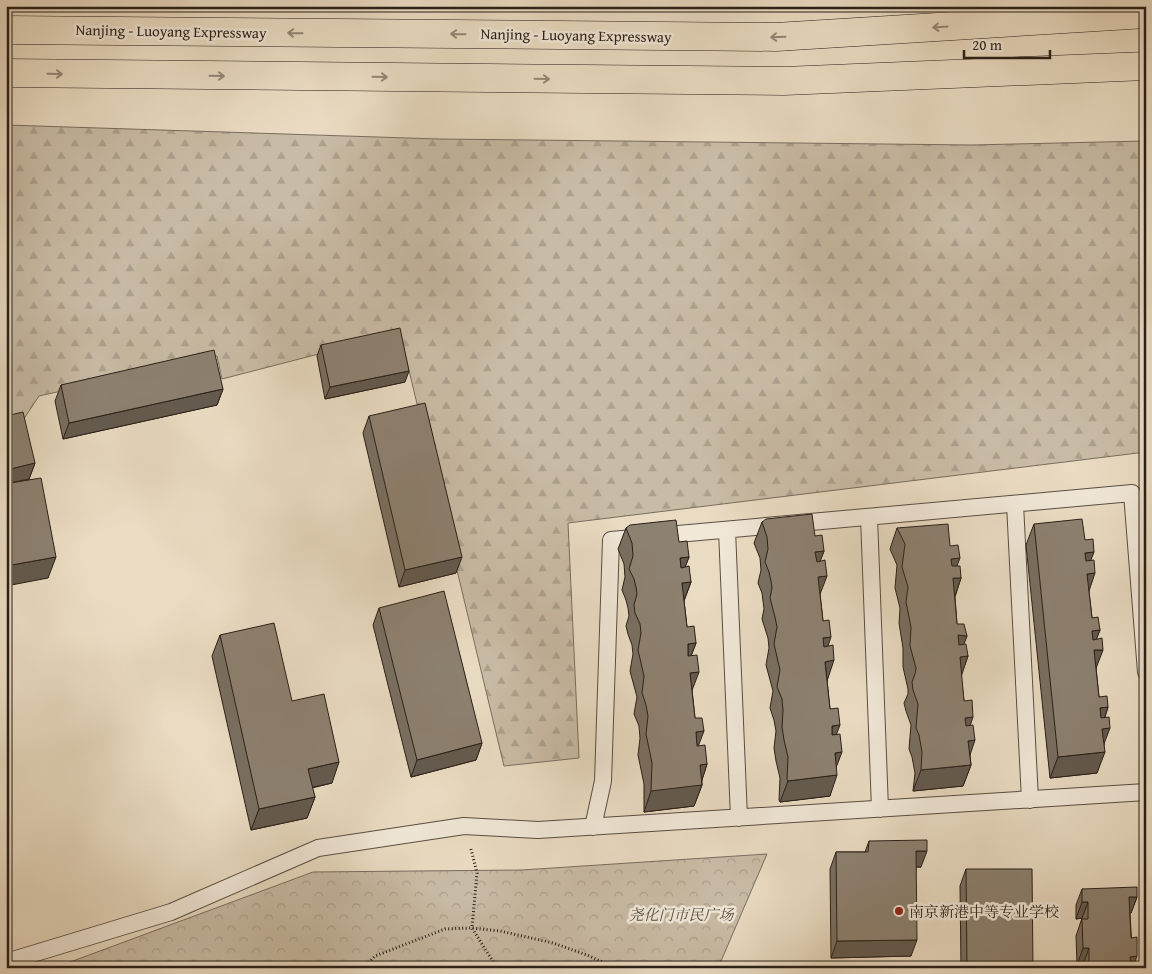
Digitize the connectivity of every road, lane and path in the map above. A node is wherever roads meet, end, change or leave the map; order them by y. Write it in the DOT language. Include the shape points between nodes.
graph roads {
  1 [pos="1146,14"];
  2 [pos="6,30"];
  3 [pos="1146,66"];
  4 [pos="6,74"];
  5 [pos="1015,504"];
  6 [pos="869,517"];
  7 [pos="726,530"];
  8 [pos="1146,672"];
  9 [pos="1146,792"];
  10 [pos="1030,800"];
  11 [pos="880,809"];
  12 [pos="739,818"];
  13 [pos="464,826"];
  14 [pos="593,827"];
  15 [pos="472,928"];
  16 [pos="6,962"];
  17 [pos="364,968"];
  18 [pos="497,968"];
  19 [pos="616,968"];
  1 -- 2 [label="highway, Nanjing - Luoyang Expressway, one-way" via="776,37"];
  4 -- 3 [label="highway, one-way" via="784,81"];
  5 -- 6 [label="lane"];
  5 -- 8 [label="lane" via="1132,493"];
  5 -- 10 [label="lane"];
  6 -- 7 [label="lane"];
  6 -- 11 [label="lane"];
  7 -- 12 [label="lane"];
  7 -- 14 [label="lane" via="611,540 603,781"];
  9 -- 10 [label="lane"];
  10 -- 11 [label="lane"];
  11 -- 12 [label="lane"];
  12 -- 14 [label="lane"];
  13 -- 14 [label="lane" via="538,830"];
  13 -- 15 [label="path" via="477,873"];
  13 -- 16 [label="lane" via="318,848 171,912"];
  15 -- 17 [label="path" via="445,929 375,956"];
  15 -- 18 [label="path"];
  15 -- 19 [label="path" via="553,943"];
}
